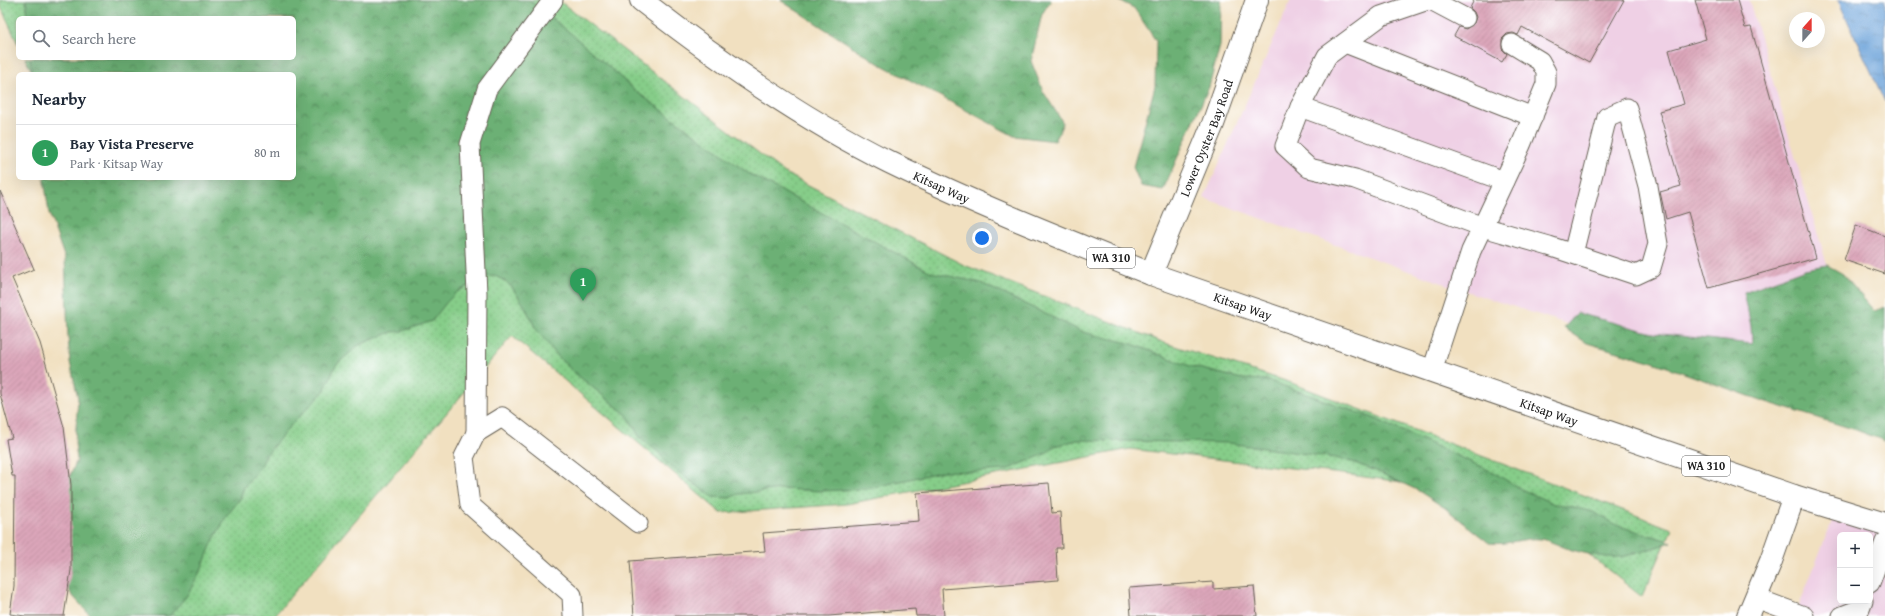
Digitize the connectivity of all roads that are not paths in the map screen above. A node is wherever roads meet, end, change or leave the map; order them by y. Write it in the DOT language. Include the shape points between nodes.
graph roads {
  1 [pos="553,0"];
  2 [pos="641,0"];
  3 [pos="1257,0"];
  4 [pos="1429,0"];
  5 [pos="1465,18"];
  6 [pos="1345,43"];
  7 [pos="1512,44"];
  8 [pos="1300,107"];
  9 [pos="1533,117"];
  10 [pos="1504,181"];
  11 [pos="1483,227"];
  12 [pos="1573,254"];
  13 [pos="1151,274"];
  14 [pos="1432,371"];
  15 [pos="476,433"];
  16 [pos="1794,496"];
  17 [pos="638,523"];
  18 [pos="1885,524"];
  19 [pos="1885,542"];
  20 [pos="1873,575"];
  21 [pos="1862,604"];
  22 [pos="1752,607"];
  23 [pos="573,616"];
  24 [pos="1804,616"];
  25 [pos="1842,616"];
  1 -- 15 [label="lane" via="487,89 470,144 477,293"];
  2 -- 13 [label="main road, Kitsap Way / WA 310" via="732,67 822,124 889,161 1053,235"];
  3 -- 13 [label="main road, Lower Oyster Bay Road" via="1213,124"];
  4 -- 5 [label="lane"];
  4 -- 6 [label="lane" via="1381,16"];
  6 -- 8 [label="lane" via="1327,56"];
  6 -- 9 [label="lane"];
  7 -- 9 [label="lane" via="1540,61 1546,72 1546,84"];
  8 -- 10 [label="lane"];
  8 -- 11 [label="lane" via="1285,146 1309,168 1355,180"];
  9 -- 10 [label="lane"];
  10 -- 11 [label="lane"];
  11 -- 12 [label="lane"];
  11 -- 14 [label="lane" via="1471,251"];
  12 -- 12 [label="lane" via="1636,275 1652,268 1658,244 1648,186 1627,108 1607,117"];
  13 -- 14 [label="main road, Kitsap Way / WA 310"];
  14 -- 16 [label="main road, Kitsap Way / WA 310"];
  15 -- 17 [label="lane" via="502,417"];
  15 -- 23 [label="lane" via="464,458 470,505 572,595"];
  16 -- 18 [label="main road, Kitsap Way / WA 310"];
  16 -- 22 [label="main road"];
  19 -- 20 [label="lane"];
  21 -- 25 [label="lane" via="1860,609"];
  22 -- 24 [label="lane"];
}
